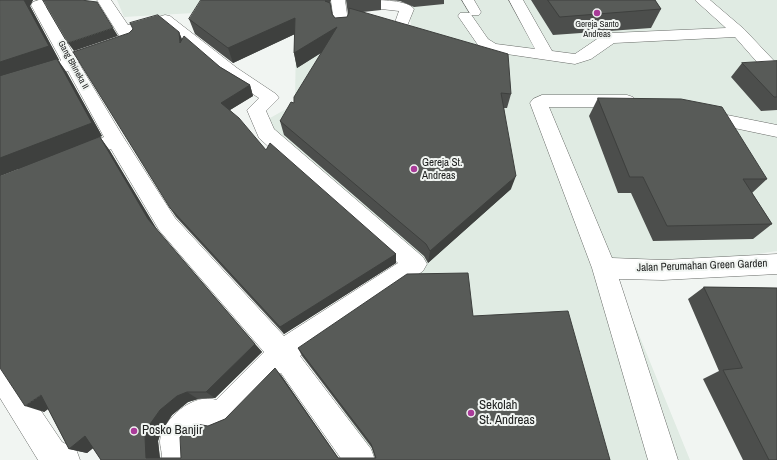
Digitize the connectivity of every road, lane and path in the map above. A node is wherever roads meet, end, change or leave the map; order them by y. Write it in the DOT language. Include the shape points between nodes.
graph roads {
  1 [pos="54,0"];
  2 [pos="104,0"];
  3 [pos="338,0"];
  4 [pos="377,0"];
  5 [pos="468,0"];
  6 [pos="516,0"];
  7 [pos="702,0"];
  8 [pos="470,14"];
  9 [pos="342,28"];
  10 [pos="400,28"];
  11 [pos="739,32"];
  12 [pos="127,35"];
  13 [pos="546,54"];
  14 [pos="70,59"];
  15 [pos="777,74"];
  16 [pos="0,88"];
  17 [pos="647,105"];
  18 [pos="685,113"];
  19 [pos="777,131"];
  20 [pos="115,140"];
  21 [pos="58,163"];
  22 [pos="777,264"];
  23 [pos="604,268"];
  24 [pos="282,353"];
  25 [pos="0,362"];
  26 [pos="64,460"];
  27 [pos="176,460"];
  28 [pos="360,460"];
  29 [pos="663,460"];
  1 -- 14 [label="street, Gang Bhineka II" via="38,5"];
  2 -- 12 [label="street"];
  3 -- 9 [label="street"];
  4 -- 10 [label="street" via="378,5 407,9"];
  5 -- 8 [label="lane"];
  6 -- 13 [label="street"];
  7 -- 11 [label="street"];
  8 -- 13 [label="street" via="486,46"];
  11 -- 13 [label="street" via="612,38 581,58"];
  11 -- 15 [label="street"];
  12 -- 14 [label="street"];
  12 -- 24 [label="street" via="165,19 230,72 270,98 256,110 266,133 415,264"];
  14 -- 16 [label="street" via="67,66"];
  14 -- 20 [label="street, Gang Bhineka II"];
  17 -- 23 [label="street" via="624,100 539,103"];
  18 -- 19 [label="street"];
  20 -- 21 [label="street"];
  20 -- 24 [label="street, Gang Bhineka II" via="167,224"];
  22 -- 23 [label="street, Jalan Perumahan Green Garden" via="663,270"];
  23 -- 29 [label="street"];
  24 -- 27 [label="street" via="223,413 217,415 208,412 197,416 179,431 175,441 178,457"];
  24 -- 28 [label="street, Gang Bhineka II"];
  25 -- 26 [label="street" via="8,386 51,453"];
}
